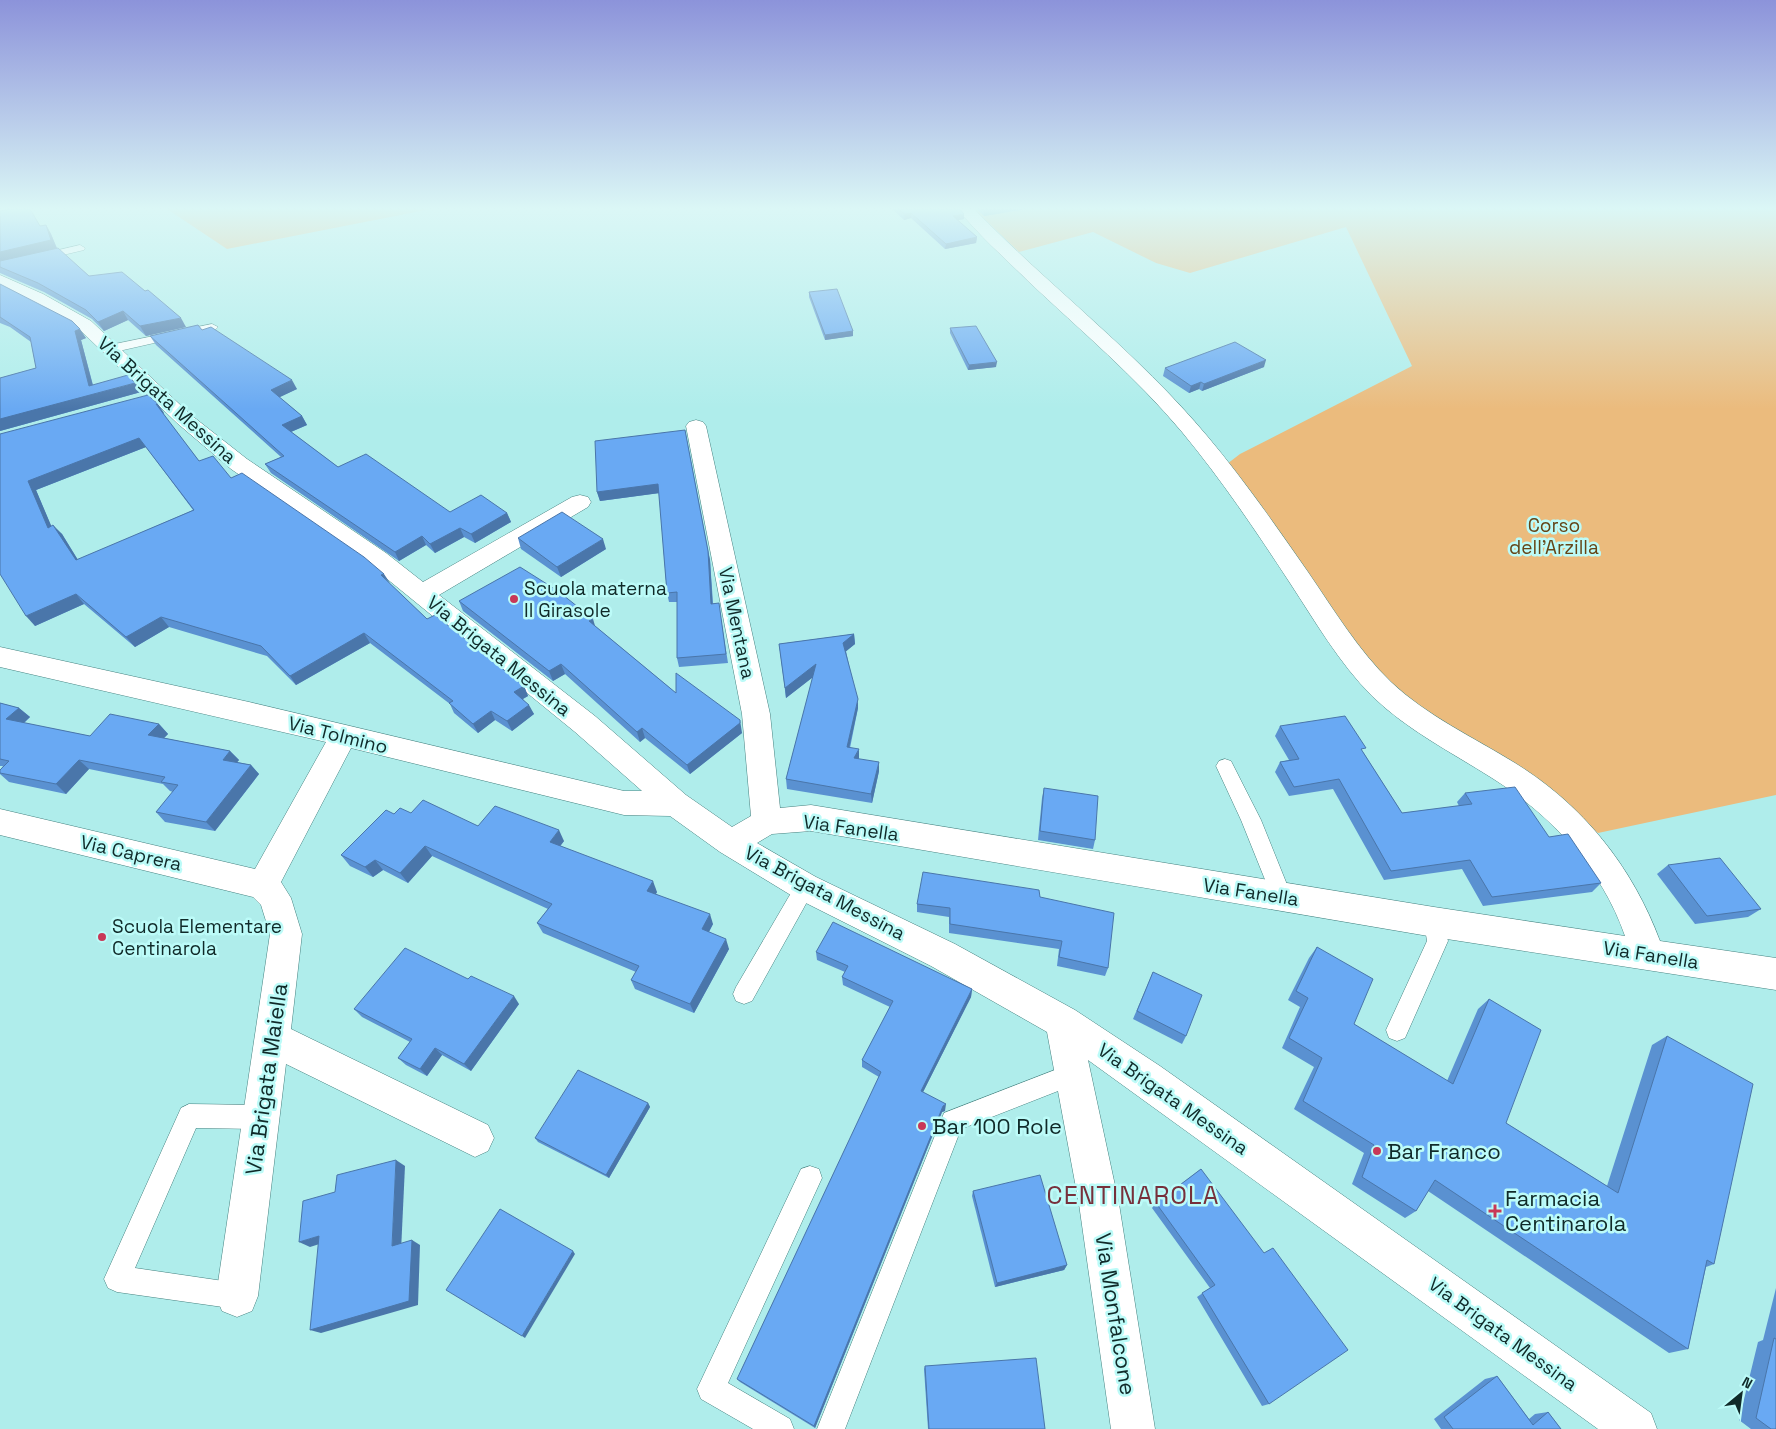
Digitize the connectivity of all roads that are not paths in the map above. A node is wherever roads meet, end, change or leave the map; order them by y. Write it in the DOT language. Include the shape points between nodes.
graph roads {
  1 [pos="1033,276"];
  2 [pos="0,280"];
  3 [pos="212,326"];
  4 [pos="110,349"];
  5 [pos="696,426"];
  6 [pos="580,502"];
  7 [pos="421,594"];
  8 [pos="0,657"];
  9 [pos="343,737"];
  10 [pos="1225,766"];
  11 [pos="676,804"];
  12 [pos="0,822"];
  13 [pos="768,822"];
  14 [pos="731,842"];
  15 [pos="263,884"];
  16 [pos="805,887"];
  17 [pos="1282,897"];
  18 [pos="1434,922"];
  19 [pos="1648,954"];
  20 [pos="1776,974"];
  21 [pos="744,994"];
  22 [pos="1063,1022"];
  23 [pos="1397,1030"];
  24 [pos="272,1038"];
  25 [pos="1073,1074"];
  26 [pos="261,1117"];
  27 [pos="475,1138"];
  28 [pos="810,1178"];
  29 [pos="237,1296"];
  30 [pos="780,1429"];
  31 [pos="831,1429"];
  32 [pos="1133,1429"];
  33 [pos="1635,1429"];
  1 -- 19 [label="street" via="1137,372 1188,426 1252,508 1350,654 1382,689 1414,717 1524,783 1566,816 1613,877 1632,911"];
  2 -- 4 [label="street, Via Brigata Messina" via="84,325"];
  3 -- 4 [label="lane"];
  4 -- 7 [label="street, Via Brigata Messina" via="149,397 184,419 239,464 378,559"];
  5 -- 13 [label="street, Via Mentana" via="756,714"];
  6 -- 7 [label="street"];
  7 -- 11 [label="street, Via Brigata Messina" via="585,724"];
  8 -- 9 [label="street, Via Tolmino"];
  9 -- 11 [label="street, Via Tolmino" via="624,803"];
  9 -- 15 [label="street"];
  10 -- 17 [label="lane"];
  11 -- 14 [label="street, Via Brigata Messina"];
  12 -- 15 [label="street, Via Caprera"];
  13 -- 14 [label="street, Via Fanella"];
  13 -- 17 [label="street, Via Fanella" via="812,818"];
  14 -- 16 [label="street, Via Brigata Messina"];
  15 -- 24 [label="street, Via Brigata Maiella" via="275,898 286,934"];
  16 -- 21 [label="lane"];
  16 -- 22 [label="street, Via Brigata Messina" via="943,955"];
  17 -- 18 [label="street, Via Fanella"];
  18 -- 19 [label="street, Via Fanella"];
  18 -- 23 [label="lane" via="1438,941"];
  19 -- 20 [label="street, Via Fanella"];
  22 -- 25 [label="street, Via Monfalcone"];
  22 -- 33 [label="street, Via Brigata Messina"];
  24 -- 26 [label="street, Via Brigata Maiella"];
  24 -- 27 [label="street"];
  25 -- 31 [label="lane" via="952,1121"];
  25 -- 32 [label="street, Via Monfalcone" via="1099,1204"];
  26 -- 29 [label="street, Via Brigata Maiella"];
  26 -- 29 [label="lane" via="190,1116 117,1279"];
  28 -- 30 [label="lane" via="711,1389"];
}
